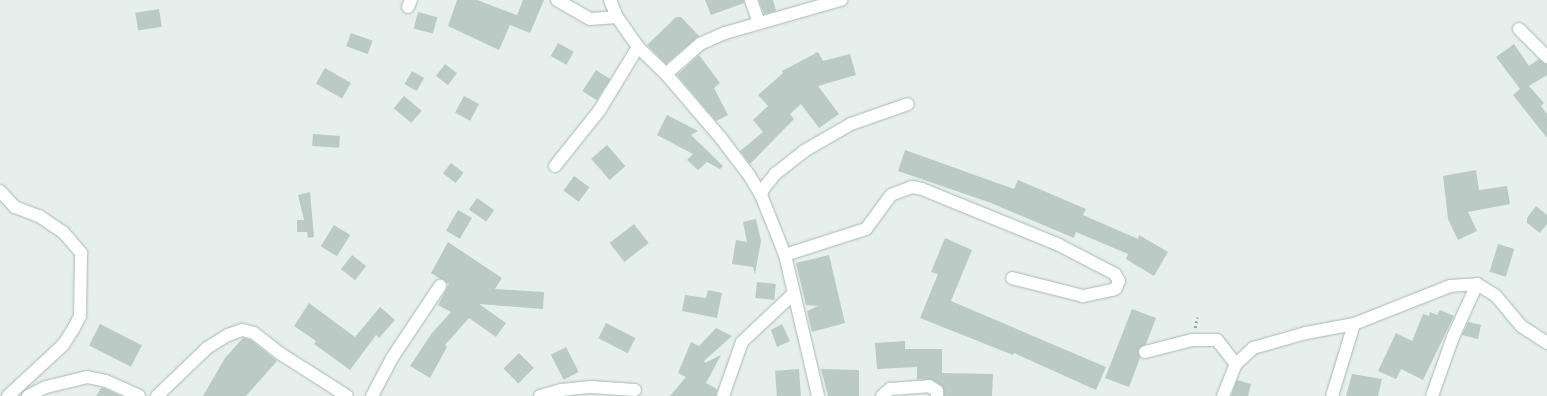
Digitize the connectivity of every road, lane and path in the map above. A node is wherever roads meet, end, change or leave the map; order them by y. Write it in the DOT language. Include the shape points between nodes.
graph roads {
  1 [pos="557,0"];
  2 [pos="610,0"];
  3 [pos="751,0"];
  4 [pos="841,0"];
  5 [pos="617,17"];
  6 [pos="759,23"];
  7 [pos="1519,30"];
  8 [pos="638,47"];
  9 [pos="1547,58"];
  10 [pos="666,74"];
  11 [pos="908,104"];
  12 [pos="555,166"];
  13 [pos="0,191"];
  14 [pos="762,195"];
  15 [pos="784,256"];
  16 [pos="1012,278"];
  17 [pos="1477,284"];
  18 [pos="440,286"];
  19 [pos="794,293"];
  20 [pos="1354,324"];
  21 [pos="1547,343"];
  22 [pos="1145,352"];
  23 [pos="1236,364"];
  24 [pos="635,390"];
  25 [pos="0,395"];
  26 [pos="10,396"];
  27 [pos="28,396"];
  28 [pos="139,396"];
  29 [pos="157,396"];
  30 [pos="347,396"];
  31 [pos="372,396"];
  32 [pos="540,396"];
  33 [pos="723,396"];
  34 [pos="818,396"];
  35 [pos="882,396"];
  36 [pos="937,396"];
  37 [pos="1223,396"];
  38 [pos="1332,396"];
  39 [pos="1432,396"];
  1 -- 5 [label="street" via="590,19"];
  2 -- 5 [label="street"];
  3 -- 6 [label="street"];
  4 -- 6 [label="street"];
  5 -- 8 [label="street"];
  6 -- 10 [label="street" via="700,44"];
  7 -- 9 [label="street"];
  8 -- 10 [label="street"];
  8 -- 12 [label="street" via="599,111"];
  10 -- 14 [label="street" via="738,160"];
  11 -- 14 [label="street" via="851,124 804,151 775,174 763,189"];
  13 -- 26 [label="street" via="15,207 39,216 63,232 81,254 80,316 74,328 63,345"];
  14 -- 15 [label="street"];
  15 -- 16 [label="street" via="866,229 891,195 912,187 1059,244 1109,270 1119,281 1112,290 1083,296"];
  15 -- 19 [label="street"];
  17 -- 20 [label="street" via="1450,286"];
  17 -- 21 [label="street" via="1496,296 1521,326"];
  17 -- 39 [label="street" via="1453,337"];
  18 -- 31 [label="street" via="392,358"];
  19 -- 33 [label="street" via="742,342"];
  19 -- 34 [label="street"];
  20 -- 23 [label="street" via="1306,333 1253,348"];
  20 -- 38 [label="street"];
  22 -- 23 [label="street" via="1192,340 1217,340"];
  23 -- 37 [label="street"];
  24 -- 32 [label="street" via="591,387 561,390"];
  25 -- 26 [label="street"];
  27 -- 28 [label="street" via="46,387 87,377 113,383"];
  29 -- 30 [label="street" via="207,348 242,330 254,333 281,354"];
  35 -- 36 [label="street" via="890,389 929,386 937,391"];
}
